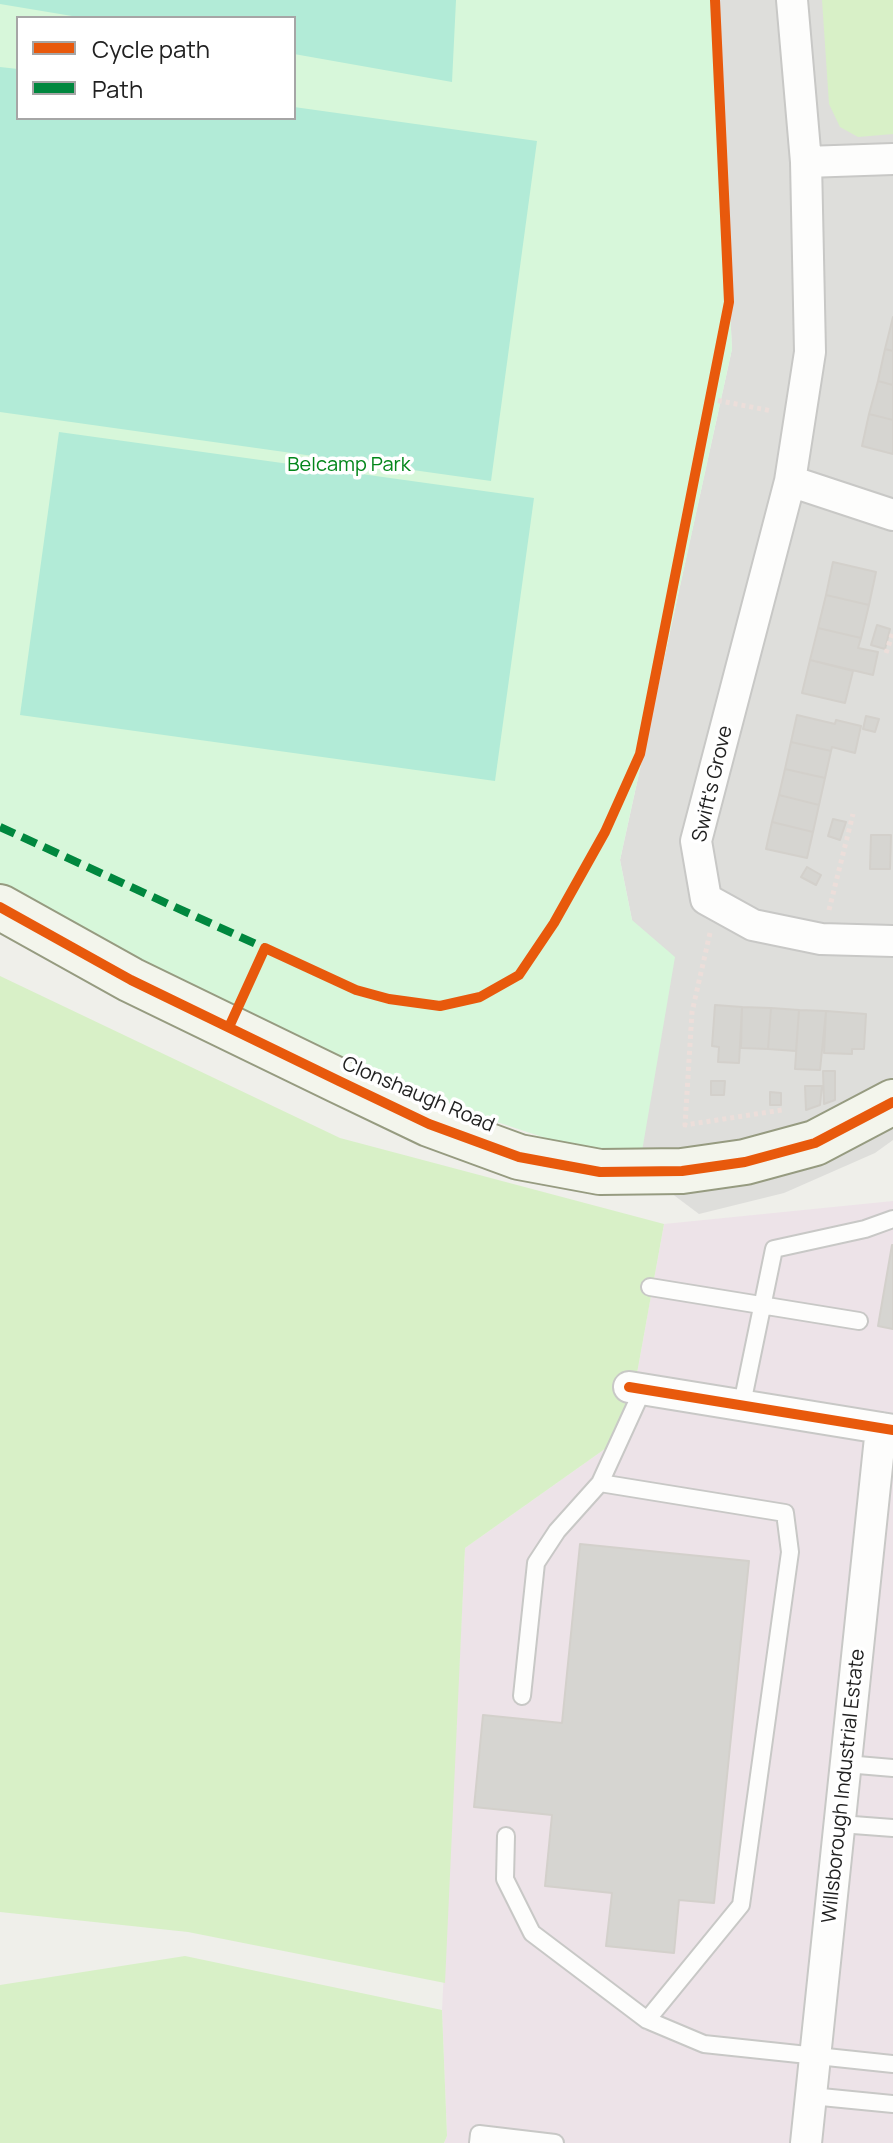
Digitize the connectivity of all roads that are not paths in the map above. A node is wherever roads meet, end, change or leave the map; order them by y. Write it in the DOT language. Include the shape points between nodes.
graph roads {
  1 [pos="792,0"];
  2 [pos="893,159"];
  3 [pos="806,162"];
  4 [pos="790,481"];
  5 [pos="893,515"];
  6 [pos="0,907"];
  7 [pos="893,941"];
  8 [pos="893,1102"];
  9 [pos="893,1219"];
  10 [pos="650,1287"];
  11 [pos="764,1306"];
  12 [pos="859,1321"];
  13 [pos="636,1388"];
  14 [pos="742,1404"];
  15 [pos="887,1429"];
  16 [pos="600,1483"];
  17 [pos="522,1696"];
  18 [pos="846,1764"];
  19 [pos="893,1768"];
  20 [pos="840,1824"];
  21 [pos="893,1828"];
  22 [pos="506,1836"];
  23 [pos="647,2020"];
  24 [pos="815,2055"];
  25 [pos="893,2064"];
  26 [pos="811,2096"];
  27 [pos="893,2104"];
  28 [pos="478,2143"];
  29 [pos="555,2143"];
  30 [pos="806,2143"];
  1 -- 3 [label="street, Swift's Grove"];
  2 -- 3 [label="street"];
  3 -- 4 [label="street, Swift's Grove" via="810,352"];
  4 -- 5 [label="street"];
  4 -- 7 [label="street, Swift's Grove" via="696,841 706,899 753,925 821,939"];
  6 -- 8 [label="street, Clonshaugh Road" via="131,980 429,1124 519,1157 600,1172 682,1171 745,1162 815,1143"];
  9 -- 11 [label="lane" via="774,1249"];
  10 -- 11 [label="lane"];
  11 -- 12 [label="lane"];
  11 -- 14 [label="lane"];
  13 -- 14 [label="street"];
  13 -- 16 [label="lane"];
  14 -- 15 [label="street"];
  15 -- 18 [label="street, Willsborough Industrial Estate"];
  16 -- 17 [label="lane" via="536,1563"];
  16 -- 23 [label="lane" via="785,1513 790,1552 741,1905"];
  18 -- 19 [label="lane"];
  18 -- 20 [label="street, Willsborough Industrial Estate"];
  20 -- 21 [label="lane"];
  20 -- 24 [label="street, Willsborough Industrial Estate"];
  22 -- 23 [label="lane" via="505,1879 532,1933"];
  23 -- 24 [label="lane" via="704,2044"];
  24 -- 25 [label="lane"];
  24 -- 26 [label="street, Willsborough Industrial Estate"];
  26 -- 27 [label="lane"];
  26 -- 30 [label="street, Willsborough Industrial Estate"];
  28 -- 29 [label="lane" via="479,2134"];
}
